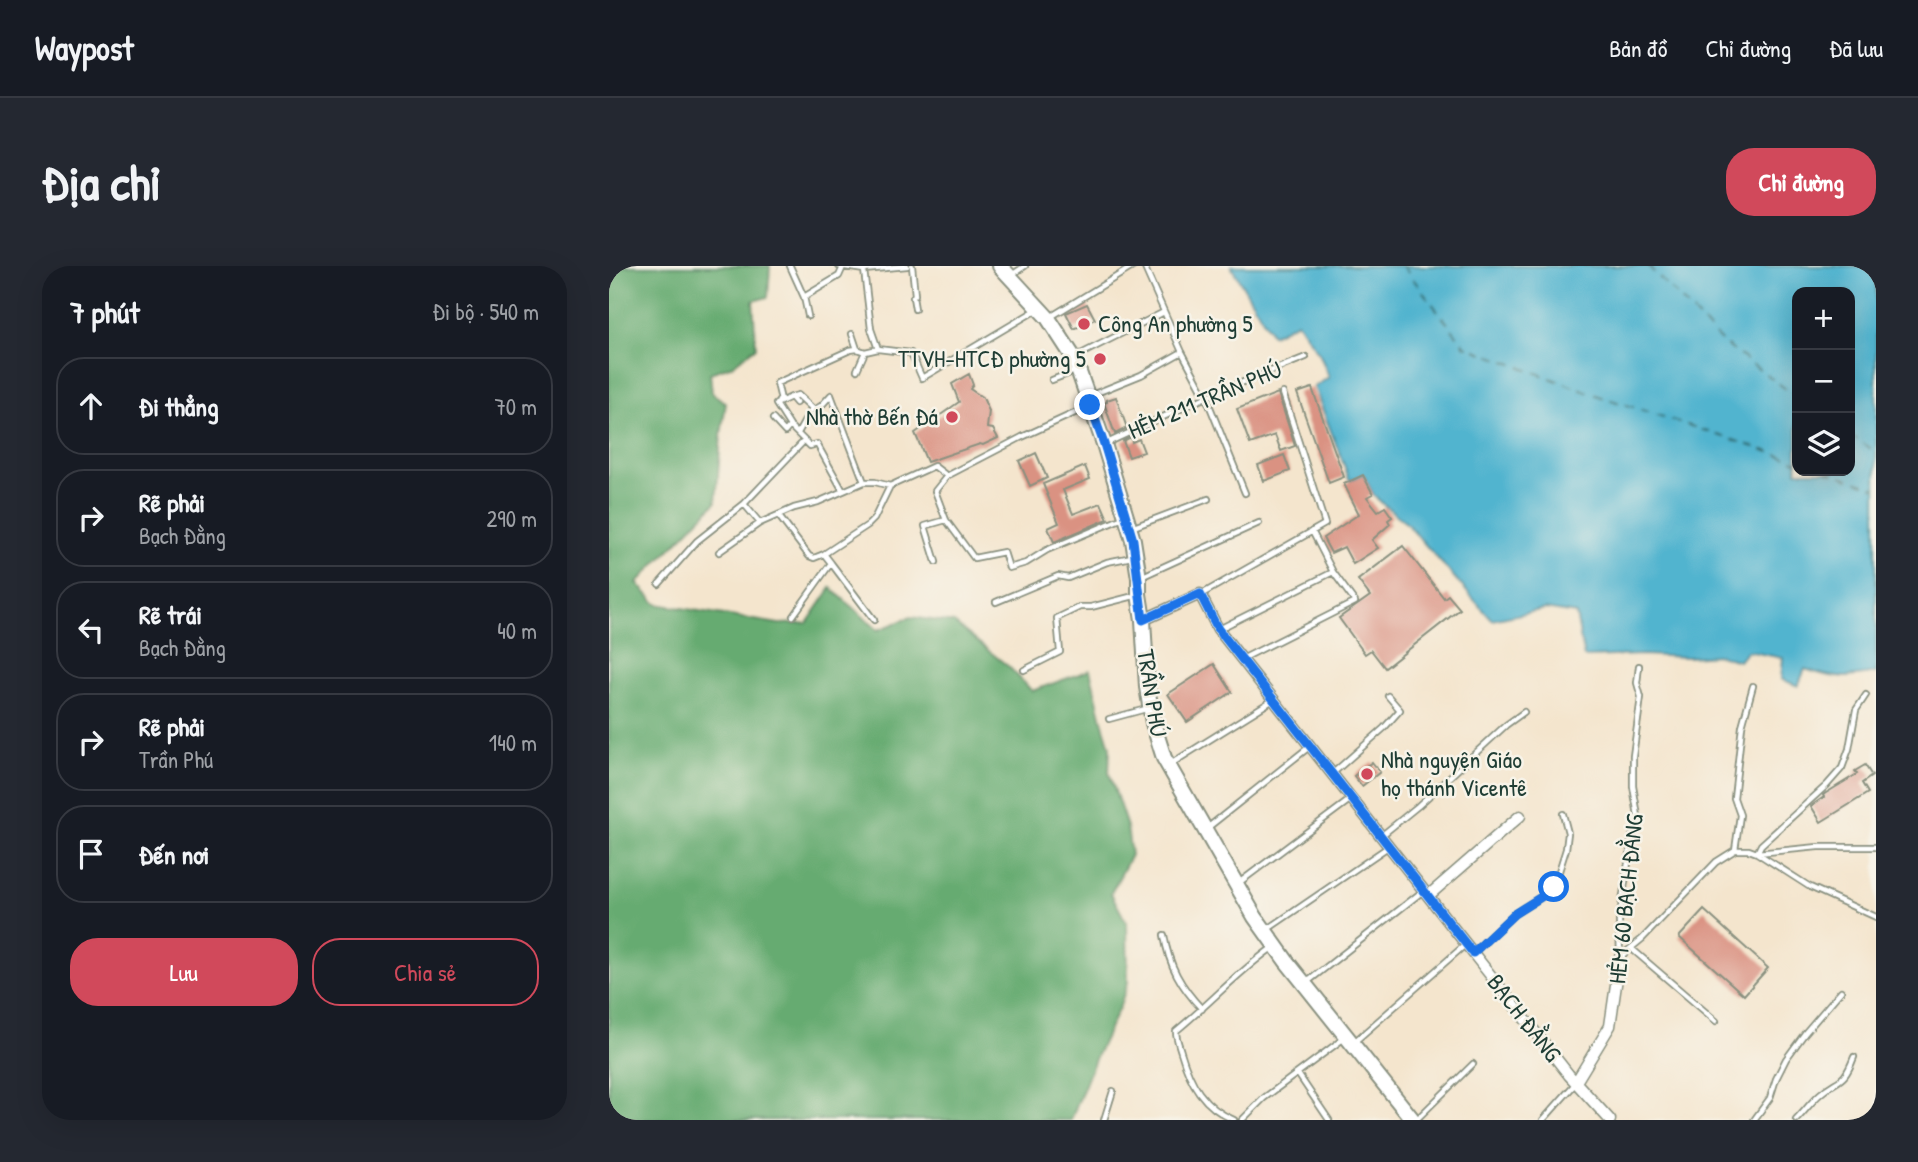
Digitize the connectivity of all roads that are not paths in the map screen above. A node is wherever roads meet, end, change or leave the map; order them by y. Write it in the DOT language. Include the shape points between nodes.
graph roads {
  1 [pos="790,266"];
  2 [pos="909,266"];
  3 [pos="1025,266"];
  4 [pos="1134,266"];
  5 [pos="1145,266"];
  6 [pos="841,267"];
  7 [pos="864,270"];
  8 [pos="1005,271"];
  9 [pos="804,297"];
  10 [pos="915,309"];
  11 [pos="1164,312"];
  12 [pos="1043,314"];
  13 [pos="808,316"];
  14 [pos="852,334"];
  15 [pos="857,349"];
  16 [pos="879,349"];
  17 [pos="865,352"];
  18 [pos="1182,352"];
  19 [pos="1306,357"];
  20 [pos="1077,364"];
  21 [pos="857,370"];
  22 [pos="1052,380"];
  23 [pos="1283,393"];
  24 [pos="791,397"];
  25 [pos="1206,397"];
  26 [pos="1089,401"];
  27 [pos="775,403"];
  28 [pos="796,403"];
  29 [pos="812,408"];
  30 [pos="773,419"];
  31 [pos="790,426"];
  32 [pos="798,433"];
  33 [pos="804,441"];
  34 [pos="1104,444"];
  35 [pos="947,476"];
  36 [pos="864,482"];
  37 [pos="890,486"];
  38 [pos="843,491"];
  39 [pos="1245,493"];
  40 [pos="1207,499"];
  41 [pos="744,504"];
  42 [pos="778,515"];
  43 [pos="946,520"];
  44 [pos="1129,522"];
  45 [pos="760,523"];
  46 [pos="1259,523"];
  47 [pos="1312,531"];
  48 [pos="719,552"];
  49 [pos="824,554"];
  50 [pos="1136,557"];
  51 [pos="936,562"];
  52 [pos="831,563"];
  53 [pos="1333,572"];
  54 [pos="1139,578"];
  55 [pos="659,584"];
  56 [pos="1139,594"];
  57 [pos="1200,594"];
  58 [pos="996,602"];
  59 [pos="793,616"];
  60 [pos="874,620"];
  61 [pos="1143,620"];
  62 [pos="1218,629"];
  63 [pos="1242,659"];
  64 [pos="1639,666"];
  65 [pos="1024,670"];
  66 [pos="1752,686"];
  67 [pos="1866,695"];
  68 [pos="1388,696"];
  69 [pos="1273,700"];
  70 [pos="1150,708"];
  71 [pos="1524,712"];
  72 [pos="1109,719"];
  73 [pos="1310,747"];
  74 [pos="1168,765"];
  75 [pos="1332,775"];
  76 [pos="1351,799"];
  77 [pos="1563,814"];
  78 [pos="1520,816"];
  79 [pos="1205,830"];
  80 [pos="1380,836"];
  81 [pos="1389,847"];
  82 [pos="1876,847"];
  83 [pos="1735,850"];
  84 [pos="1757,853"];
  85 [pos="1236,884"];
  86 [pos="1426,893"];
  87 [pos="1876,917"];
  88 [pos="1265,931"];
  89 [pos="1164,935"];
  90 [pos="1466,944"];
  91 [pos="1275,945"];
  92 [pos="1632,948"];
  93 [pos="1473,953"];
  94 [pos="1621,957"];
  95 [pos="1304,984"];
  96 [pos="1841,991"];
  97 [pos="1202,1009"];
  98 [pos="1716,1021"];
  99 [pos="1349,1040"];
  100 [pos="1854,1057"];
  101 [pos="1473,1064"];
  102 [pos="1298,1074"];
  103 [pos="1576,1083"];
  104 [pos="1113,1091"];
  105 [pos="1757,1119"];
  106 [pos="1104,1120"];
  107 [pos="1234,1120"];
  108 [pos="1242,1120"];
  109 [pos="1329,1120"];
  110 [pos="1415,1120"];
  111 [pos="1543,1120"];
  112 [pos="1611,1120"];
  113 [pos="1796,1120"];
  1 -- 9 [label="lane"];
  2 -- 7 [label="lane"];
  2 -- 10 [label="lane"];
  3 -- 8 [label="lane"];
  4 -- 12 [label="lane"];
  5 -- 11 [label="lane"];
  6 -- 7 [label="lane"];
  6 -- 9 [label="lane" via="839,276"];
  7 -- 16 [label="lane" via="871,329"];
  8 -- 12 [label="main road, TRẦN PHÚ"];
  9 -- 13 [label="lane"];
  11 -- 18 [label="lane"];
  11 -- 20 [label="lane"];
  12 -- 16 [label="lane" via="922,378 911,353"];
  12 -- 20 [label="main road, TRẦN PHÚ"];
  14 -- 15 [label="lane"];
  15 -- 17 [label="lane"];
  15 -- 27 [label="lane" via="777,383 781,400"];
  16 -- 17 [label="lane"];
  17 -- 21 [label="lane"];
  18 -- 25 [label="lane"];
  18 -- 26 [label="lane"];
  19 -- 25 [label="lane, HẺM 211 TRẦN PHÚ"];
  20 -- 22 [label="lane"];
  20 -- 26 [label="main road, TRẦN PHÚ"];
  23 -- 47 [label="lane" via="1325,524"];
  24 -- 28 [label="lane"];
  24 -- 29 [label="lane" via="799,395"];
  24 -- 31 [label="lane" via="776,404"];
  25 -- 34 [label="lane, HẺM 211 TRẦN PHÚ"];
  25 -- 39 [label="lane"];
  26 -- 34 [label="main road, TRẦN PHÚ"];
  26 -- 35 [label="lane"];
  29 -- 32 [label="lane"];
  29 -- 36 [label="lane" via="831,395"];
  30 -- 31 [label="lane" via="785,432"];
  31 -- 32 [label="lane"];
  32 -- 33 [label="lane"];
  33 -- 38 [label="lane" via="810,446 817,444"];
  33 -- 41 [label="lane"];
  34 -- 44 [label="main road, TRẦN PHÚ"];
  35 -- 37 [label="lane" via="935,466"];
  35 -- 43 [label="lane" via="935,491"];
  36 -- 37 [label="lane"];
  36 -- 38 [label="lane"];
  37 -- 49 [label="lane" via="867,525"];
  38 -- 42 [label="lane"];
  40 -- 44 [label="lane"];
  41 -- 45 [label="lane"];
  41 -- 55 [label="lane" via="697,541"];
  42 -- 45 [label="lane"];
  42 -- 49 [label="lane" via="809,556"];
  43 -- 44 [label="lane" via="974,558 1004,552 1009,568"];
  43 -- 51 [label="lane" via="925,526"];
  44 -- 50 [label="main road, TRẦN PHÚ"];
  45 -- 48 [label="lane"];
  46 -- 54 [label="lane"];
  47 -- 53 [label="lane"];
  47 -- 57 [label="lane"];
  49 -- 52 [label="lane"];
  50 -- 54 [label="main road, TRẦN PHÚ"];
  50 -- 58 [label="lane" via="1107,562 1068,578 1058,576"];
  52 -- 59 [label="lane"];
  52 -- 60 [label="lane"];
  53 -- 62 [label="lane"];
  53 -- 63 [label="lane" via="1355,602"];
  54 -- 56 [label="main road, TRẦN PHÚ"];
  56 -- 61 [label="main road, TRẦN PHÚ"];
  56 -- 65 [label="lane" via="1080,607 1057,618 1060,652"];
  57 -- 61 [label="street"];
  57 -- 62 [label="street, BẠCH ĐẰNG"];
  61 -- 70 [label="main road, TRẦN PHÚ"];
  62 -- 63 [label="street, BẠCH ĐẰNG"];
  63 -- 69 [label="street, BẠCH ĐẰNG"];
  64 -- 94 [label="lane, HẺM 60 BẠCH ĐẰNG" via="1641,697 1633,766 1638,816 1619,921"];
  66 -- 83 [label="lane" via="1742,726 1734,798 1740,816"];
  67 -- 84 [label="lane" via="1856,710 1842,768"];
  68 -- 75 [label="lane" via="1400,710"];
  69 -- 73 [label="street, BẠCH ĐẰNG"];
  69 -- 74 [label="lane"];
  70 -- 72 [label="lane"];
  70 -- 74 [label="main road, TRẦN PHÚ"];
  71 -- 80 [label="lane"];
  73 -- 75 [label="street, BẠCH ĐẰNG"];
  73 -- 79 [label="lane"];
  74 -- 79 [label="main road, TRẦN PHÚ"];
  75 -- 76 [label="street, BẠCH ĐẰNG"];
  76 -- 80 [label="street, BẠCH ĐẰNG"];
  76 -- 85 [label="lane"];
  77 -- 93 [label="lane" via="1568,833 1554,887 1514,914"];
  78 -- 86 [label="street"];
  79 -- 85 [label="main road, TRẦN PHÚ"];
  80 -- 81 [label="street, BẠCH ĐẰNG"];
  81 -- 86 [label="street, BẠCH ĐẰNG"];
  81 -- 88 [label="lane"];
  82 -- 84 [label="lane"];
  83 -- 84 [label="lane"];
  83 -- 92 [label="lane" via="1716,862"];
  84 -- 87 [label="lane" via="1810,887"];
  85 -- 88 [label="main road, TRẦN PHÚ"];
  86 -- 90 [label="street, BẠCH ĐẰNG"];
  86 -- 95 [label="lane"];
  88 -- 91 [label="main road, TRẦN PHÚ"];
  89 -- 97 [label="lane" via="1176,976"];
  90 -- 93 [label="street, BẠCH ĐẰNG"];
  90 -- 99 [label="lane"];
  91 -- 95 [label="main road, TRẦN PHÚ"];
  91 -- 97 [label="lane"];
  92 -- 94 [label="lane"];
  92 -- 98 [label="lane"];
  93 -- 103 [label="street, BẠCH ĐẰNG"];
  94 -- 103 [label="street, HẺM 60 BẠCH ĐẰNG" via="1610,1026"];
  95 -- 99 [label="main road, TRẦN PHÚ"];
  96 -- 105 [label="lane" via="1786,1059"];
  97 -- 107 [label="lane" via="1175,1035 1200,1096"];
  99 -- 102 [label="lane"];
  99 -- 110 [label="main road, TRẦN PHÚ"];
  100 -- 113 [label="lane" via="1847,1076 1825,1089"];
  101 -- 110 [label="lane"];
  102 -- 108 [label="lane"];
  102 -- 109 [label="lane"];
  103 -- 111 [label="lane"];
  103 -- 112 [label="street, BẠCH ĐẰNG"];
  104 -- 106 [label="lane"];
}
